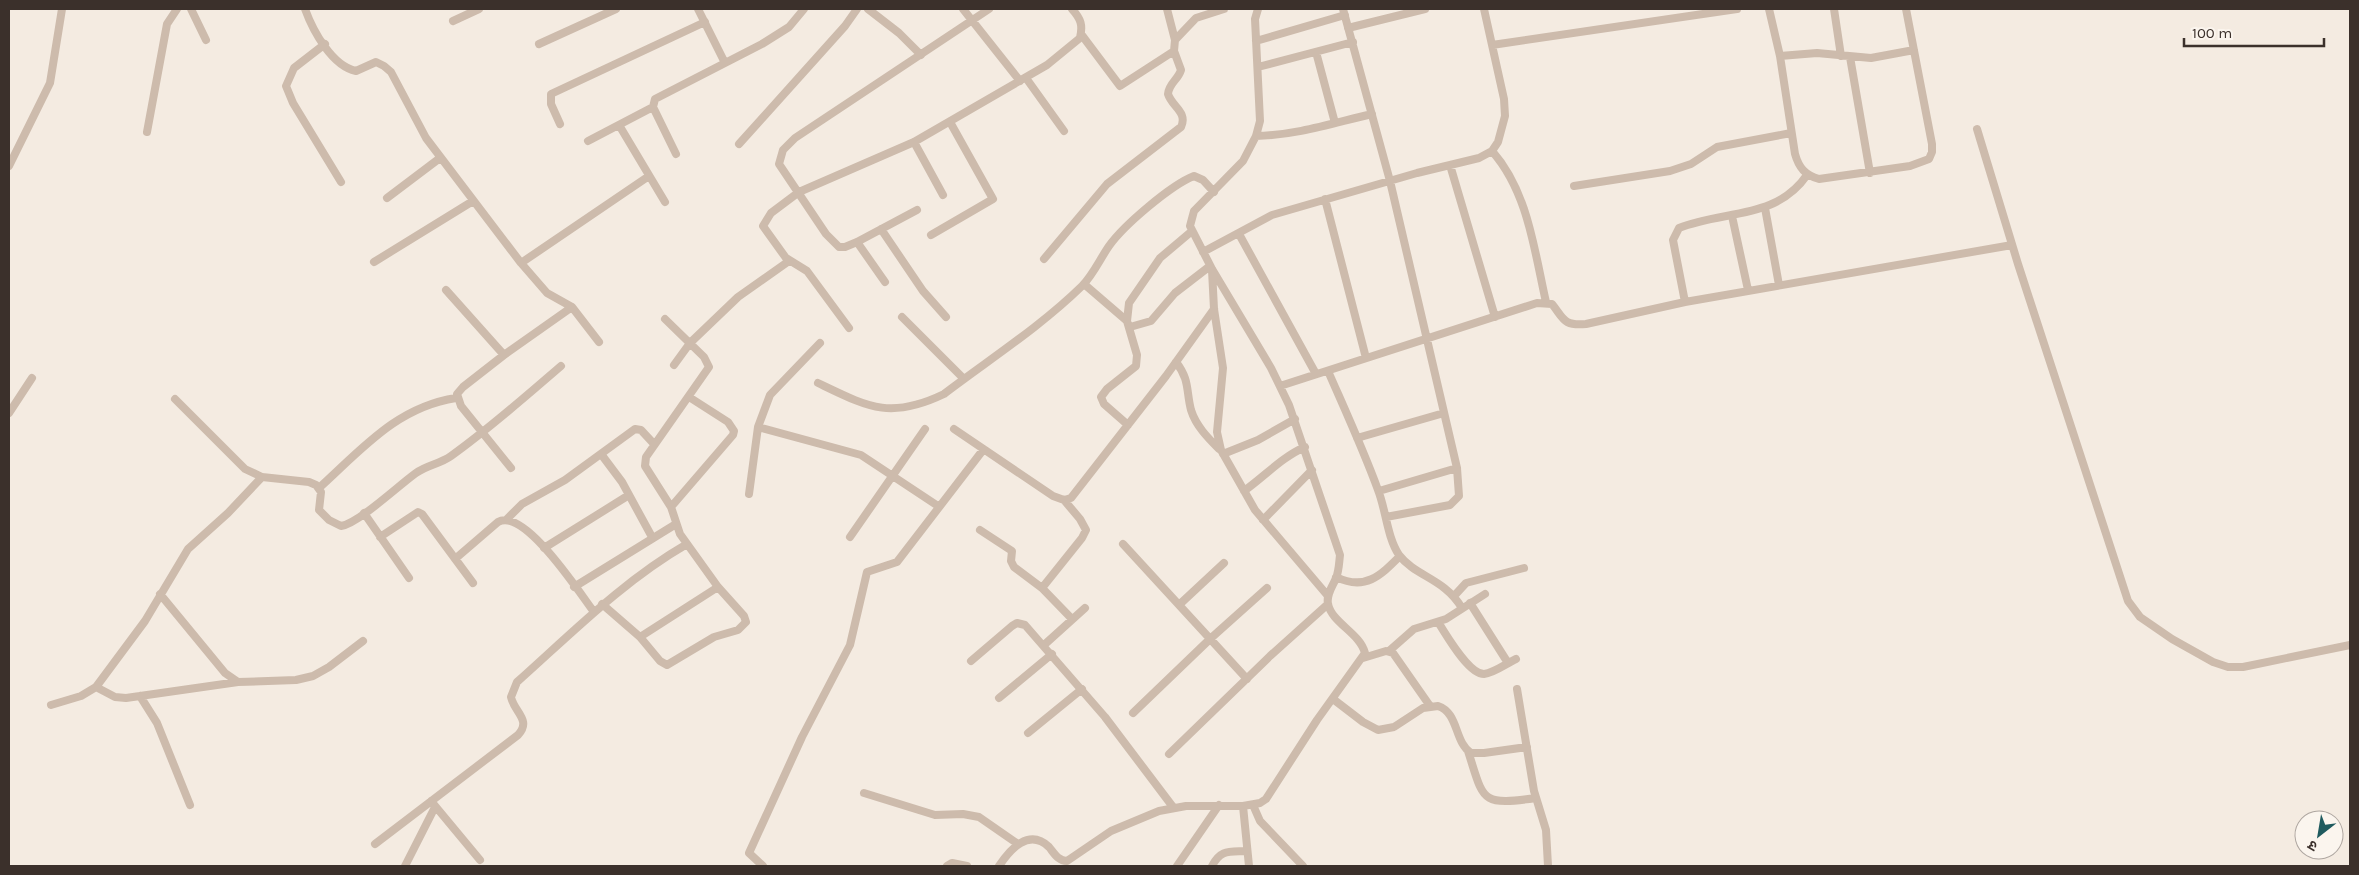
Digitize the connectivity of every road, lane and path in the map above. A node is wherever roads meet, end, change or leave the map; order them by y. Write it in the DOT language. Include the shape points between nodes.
graph roads {
  1 [pos="62,9"];
  2 [pos="177,9"];
  3 [pos="191,9"];
  4 [pos="305,9"];
  5 [pos="479,9"];
  6 [pos="616,9"];
  7 [pos="698,9"];
  8 [pos="804,9"];
  9 [pos="857,9"];
  10 [pos="868,9"];
  11 [pos="963,9"];
  12 [pos="989,9"];
  13 [pos="1072,9"];
  14 [pos="1167,9"];
  15 [pos="1224,9"];
  16 [pos="1258,9"];
  17 [pos="1425,9"];
  18 [pos="1484,9"];
  19 [pos="1737,9"];
  20 [pos="1769,9"];
  21 [pos="1834,9"];
  22 [pos="1906,9"];
  23 [pos="1344,12"];
  24 [pos="1692,12"];
  25 [pos="453,21"];
  26 [pos="973,21"];
  27 [pos="705,22"];
  28 [pos="1348,28"];
  29 [pos="1081,34"];
  30 [pos="206,40"];
  31 [pos="1175,40"];
  32 [pos="1256,41"];
  33 [pos="1353,42"];
  34 [pos="325,44"];
  35 [pos="539,44"];
  36 [pos="1492,44"];
  37 [pos="1914,50"];
  38 [pos="1174,51"];
  39 [pos="1316,52"];
  40 [pos="921,55"];
  41 [pos="1780,56"];
  42 [pos="1846,57"];
  43 [pos="725,63"];
  44 [pos="1258,66"];
  45 [pos="1023,80"];
  46 [pos="654,107"];
  47 [pos="1372,114"];
  48 [pos="950,122"];
  49 [pos="1335,123"];
  50 [pos="560,124"];
  51 [pos="619,125"];
  52 [pos="1977,129"];
  53 [pos="1064,131"];
  54 [pos="147,132"];
  55 [pos="1791,133"];
  56 [pos="1256,136"];
  57 [pos="588,141"];
  58 [pos="914,142"];
  59 [pos="739,144"];
  60 [pos="1492,151"];
  61 [pos="676,154"];
  62 [pos="440,158"];
  63 [pos="1450,165"];
  64 [pos="9,166"];
  65 [pos="1870,173"];
  66 [pos="649,176"];
  67 [pos="1807,176"];
  68 [pos="1390,181"];
  69 [pos="341,182"];
  70 [pos="1574,186"];
  71 [pos="799,192"];
  72 [pos="1214,192"];
  73 [pos="943,195"];
  74 [pos="386,198"];
  75 [pos="1325,200"];
  76 [pos="473,201"];
  77 [pos="665,202"];
  78 [pos="1765,208"];
  79 [pos="917,210"];
  80 [pos="1732,216"];
  81 [pos="881,229"];
  82 [pos="1192,231"];
  83 [pos="1239,234"];
  84 [pos="931,235"];
  85 [pos="857,242"];
  86 [pos="2012,245"];
  87 [pos="1203,252"];
  88 [pos="1044,259"];
  89 [pos="789,261"];
  90 [pos="374,262"];
  91 [pos="521,263"];
  92 [pos="1211,267"];
  93 [pos="885,282"];
  94 [pos="1084,284"];
  95 [pos="1779,284"];
  96 [pos="446,290"];
  97 [pos="1748,290"];
  98 [pos="1546,302"];
  99 [pos="1685,302"];
  100 [pos="572,307"];
  101 [pos="1214,309"];
  102 [pos="902,317"];
  103 [pos="946,317"];
  104 [pos="1495,317"];
  105 [pos="665,319"];
  106 [pos="1128,324"];
  107 [pos="849,328"];
  108 [pos="1426,339"];
  109 [pos="599,342"];
  110 [pos="690,343"];
  111 [pos="820,343"];
  112 [pos="504,355"];
  113 [pos="1366,358"];
  114 [pos="1176,362"];
  115 [pos="674,365"];
  116 [pos="561,366"];
  117 [pos="1328,371"];
  118 [pos="1316,374"];
  119 [pos="32,378"];
  120 [pos="964,379"];
  121 [pos="818,384"];
  122 [pos="1280,386"];
  123 [pos="689,397"];
  124 [pos="456,398"];
  125 [pos="175,399"];
  126 [pos="9,413"];
  127 [pos="1444,413"];
  128 [pos="1295,419"];
  129 [pos="1128,425"];
  130 [pos="758,427"];
  131 [pos="925,429"];
  132 [pos="954,429"];
  133 [pos="482,433"];
  134 [pos="1356,438"];
  135 [pos="654,444"];
  136 [pos="1305,447"];
  137 [pos="983,450"];
  138 [pos="1222,452"];
  139 [pos="601,454"];
  140 [pos="511,468"];
  141 [pos="1457,468"];
  142 [pos="1312,470"];
  143 [pos="892,474"];
  144 [pos="262,477"];
  145 [pos="319,488"];
  146 [pos="1244,491"];
  147 [pos="1379,491"];
  148 [pos="749,494"];
  149 [pos="630,495"];
  150 [pos="1064,500"];
  151 [pos="938,506"];
  152 [pos="671,508"];
  153 [pos="364,513"];
  154 [pos="1386,517"];
  155 [pos="507,519"];
  156 [pos="1263,520"];
  157 [pos="676,524"];
  158 [pos="980,530"];
  159 [pos="850,536"];
  160 [pos="380,537"];
  161 [pos="652,537"];
  162 [pos="687,544"];
  163 [pos="1123,544"];
  164 [pos="544,548"];
  165 [pos="1400,556"];
  166 [pos="455,559"];
  167 [pos="1224,563"];
  168 [pos="1524,568"];
  169 [pos="1336,577"];
  170 [pos="409,578"];
  171 [pos="473,583"];
  172 [pos="574,587"];
  173 [pos="718,587"];
  174 [pos="1042,588"];
  175 [pos="1267,588"];
  176 [pos="160,594"];
  177 [pos="1485,594"];
  178 [pos="1455,595"];
  179 [pos="1328,600"];
  180 [pos="602,604"];
  181 [pos="1180,604"];
  182 [pos="1466,606"];
  183 [pos="1085,608"];
  184 [pos="594,612"];
  185 [pos="1072,619"];
  186 [pos="1438,622"];
  187 [pos="640,637"];
  188 [pos="1210,638"];
  189 [pos="363,640"];
  190 [pos="1044,645"];
  191 [pos="2350,645"];
  192 [pos="1389,651"];
  193 [pos="1052,654"];
  194 [pos="1363,658"];
  195 [pos="1516,659"];
  196 [pos="971,661"];
  197 [pos="1508,663"];
  198 [pos="1247,678"];
  199 [pos="238,682"];
  200 [pos="96,687"];
  201 [pos="1082,689"];
  202 [pos="1517,689"];
  203 [pos="140,696"];
  204 [pos="999,698"];
  205 [pos="1333,699"];
  206 [pos="51,705"];
  207 [pos="1430,706"];
  208 [pos="1133,713"];
  209 [pos="1028,733"];
  210 [pos="1527,748"];
  211 [pos="1468,751"];
  212 [pos="1169,754"];
  213 [pos="864,793"];
  214 [pos="1536,798"];
  215 [pos="433,804"];
  216 [pos="190,805"];
  217 [pos="1218,805"];
  218 [pos="1253,805"];
  219 [pos="1243,806"];
  220 [pos="1173,807"];
  221 [pos="375,844"];
  222 [pos="1018,844"];
  223 [pos="1247,851"];
  224 [pos="480,860"];
  225 [pos="1067,864"];
  226 [pos="405,866"];
  227 [pos="763,866"];
  228 [pos="947,866"];
  229 [pos="967,866"];
  230 [pos="999,866"];
  231 [pos="1177,866"];
  232 [pos="1212,866"];
  233 [pos="1249,866"];
  234 [pos="1303,866"];
  235 [pos="1548,866"];
  1 -- 64 [label="street" via="50,83"];
  2 -- 54 [label="street" via="167,24"];
  3 -- 30 [label="street"];
  4 -- 34 [label="street"];
  5 -- 25 [label="street"];
  6 -- 35 [label="street"];
  7 -- 27 [label="street"];
  8 -- 43 [label="street" via="789,27"];
  9 -- 59 [label="street"];
  10 -- 40 [label="street"];
  11 -- 26 [label="street"];
  12 -- 26 [label="street"];
  13 -- 29 [label="street" via="1082,23"];
  14 -- 31 [label="street"];
  15 -- 31 [label="street" via="1196,18"];
  16 -- 32 [label="street"];
  17 -- 28 [label="street"];
  18 -- 36 [label="street"];
  19 -- 24 [label="street"];
  20 -- 41 [label="street"];
  21 -- 42 [label="street"];
  22 -- 37 [label="street"];
  23 -- 28 [label="street"];
  23 -- 32 [label="street"];
  24 -- 36 [label="street"];
  26 -- 40 [label="street"];
  26 -- 45 [label="street"];
  27 -- 43 [label="street"];
  27 -- 50 [label="street" via="552,94 551,104"];
  28 -- 33 [label="street"];
  29 -- 38 [label="street" via="1120,86"];
  29 -- 45 [label="street" via="1072,45"];
  31 -- 38 [label="street"];
  32 -- 44 [label="street"];
  33 -- 39 [label="street"];
  33 -- 47 [label="street"];
  34 -- 62 [label="street" via="348,69 356,71 376,62 391,72"];
  34 -- 69 [label="street" via="294,68 286,86"];
  36 -- 60 [label="street" via="1505,116"];
  37 -- 42 [label="street" via="1871,58"];
  37 -- 65 [label="street" via="1932,152 1922,163"];
  38 -- 88 [label="street" via="1181,70 1170,85 1168,94 1182,114 1181,127 1107,184"];
  39 -- 44 [label="street"];
  39 -- 49 [label="street"];
  40 -- 71 [label="street" via="795,138 783,150 779,164"];
  41 -- 42 [label="street" via="1817,53"];
  41 -- 55 [label="street"];
  42 -- 65 [label="street"];
  43 -- 46 [label="street" via="658,97"];
  44 -- 56 [label="street" via="1260,121"];
  45 -- 48 [label="street"];
  45 -- 53 [label="street"];
  46 -- 51 [label="street"];
  46 -- 61 [label="street"];
  47 -- 49 [label="street"];
  47 -- 68 [label="street"];
  48 -- 58 [label="street"];
  48 -- 84 [label="street" via="994,198"];
  49 -- 56 [label="street" via="1286,134"];
  51 -- 57 [label="street"];
  51 -- 66 [label="street"];
  52 -- 86 [label="street"];
  55 -- 67 [label="street" via="1799,165"];
  55 -- 70 [label="street" via="1717,147 1691,164 1670,171"];
  56 -- 72 [label="street" via="1243,161"];
  58 -- 71 [label="street"];
  58 -- 73 [label="street"];
  60 -- 63 [label="street" via="1479,158"];
  60 -- 98 [label="street" via="1519,192"];
  62 -- 74 [label="street"];
  62 -- 76 [label="street"];
  63 -- 68 [label="street"];
  63 -- 104 [label="street"];
  65 -- 67 [label="street" via="1819,180"];
  66 -- 77 [label="street"];
  66 -- 91 [label="street"];
  67 -- 78 [label="street" via="1787,198"];
  68 -- 75 [label="street"];
  68 -- 108 [label="street"];
  71 -- 85 [label="street" via="832,242 845,247"];
  71 -- 89 [label="street" via="771,213 763,226"];
  72 -- 82 [label="street" via="1194,211"];
  72 -- 94 [label="street" via="1194,176 1163,195 1116,238"];
  75 -- 83 [label="street" via="1272,215"];
  75 -- 113 [label="street"];
  76 -- 90 [label="street"];
  76 -- 91 [label="street"];
  78 -- 80 [label="street"];
  78 -- 95 [label="street"];
  79 -- 81 [label="street"];
  80 -- 97 [label="street"];
  80 -- 99 [label="street" via="1687,225 1674,233 1674,250"];
  81 -- 85 [label="street"];
  81 -- 103 [label="street" via="923,291"];
  82 -- 87 [label="street"];
  82 -- 106 [label="street" via="1160,258 1129,303"];
  83 -- 87 [label="street"];
  83 -- 118 [label="street"];
  85 -- 93 [label="street"];
  86 -- 95 [label="street"];
  86 -- 191 [label="street" via="2114,566 2128,600 2140,618 2213,662 2228,667 2243,667"];
  87 -- 92 [label="street"];
  89 -- 107 [label="street" via="807,271"];
  89 -- 110 [label="street" via="738,297"];
  91 -- 100 [label="street" via="547,293"];
  92 -- 101 [label="street"];
  92 -- 106 [label="street" via="1175,293 1151,321"];
  92 -- 122 [label="street"];
  94 -- 106 [label="street"];
  94 -- 120 [label="street" via="1056,310"];
  95 -- 97 [label="street"];
  96 -- 112 [label="street"];
  97 -- 99 [label="street"];
  98 -- 99 [label="street" via="1552,304 1565,322 1575,325"];
  98 -- 104 [label="street"];
  100 -- 109 [label="street"];
  100 -- 112 [label="street"];
  101 -- 114 [label="street"];
  101 -- 138 [label="street" via="1222,368 1217,432"];
  102 -- 120 [label="street"];
  104 -- 108 [label="street"];
  105 -- 110 [label="street"];
  106 -- 129 [label="street" via="1136,366 1101,397 1104,404"];
  108 -- 113 [label="street"];
  108 -- 127 [label="street"];
  110 -- 115 [label="street"];
  110 -- 123 [label="street" via="709,367"];
  111 -- 130 [label="street" via="776,387 765,405"];
  112 -- 124 [label="street" via="463,386"];
  113 -- 117 [label="street"];
  114 -- 129 [label="street"];
  114 -- 138 [label="street" via="1186,377 1194,417"];
  116 -- 133 [label="street"];
  117 -- 118 [label="street"];
  117 -- 134 [label="street"];
  118 -- 122 [label="street"];
  119 -- 126 [label="street"];
  120 -- 121 [label="street" via="924,404 886,409 870,407"];
  122 -- 128 [label="street"];
  123 -- 135 [label="street"];
  123 -- 152 [label="street" via="728,422 734,431"];
  124 -- 133 [label="street"];
  124 -- 145 [label="street" via="430,403 403,416 380,432"];
  125 -- 144 [label="street" via="236,461"];
  127 -- 134 [label="street"];
  127 -- 141 [label="street"];
  128 -- 136 [label="street"];
  128 -- 138 [label="street" via="1258,440"];
  129 -- 150 [label="street" via="1076,492"];
  130 -- 143 [label="street" via="861,454"];
  130 -- 148 [label="street"];
  131 -- 143 [label="street"];
  132 -- 137 [label="street"];
  133 -- 140 [label="street"];
  133 -- 153 [label="street" via="436,466 419,471"];
  134 -- 147 [label="street"];
  135 -- 139 [label="street" via="642,430 635,429"];
  135 -- 152 [label="street" via="644,460 645,466"];
  136 -- 142 [label="street"];
  136 -- 146 [label="street" via="1283,459"];
  137 -- 150 [label="street"];
  137 -- 151 [label="street"];
  138 -- 146 [label="street"];
  139 -- 149 [label="street"];
  139 -- 155 [label="street" via="565,480 522,504"];
  141 -- 147 [label="street"];
  141 -- 154 [label="street" via="1459,496 1456,501 1450,505"];
  142 -- 156 [label="street"];
  142 -- 169 [label="street" via="1340,555"];
  143 -- 151 [label="street"];
  143 -- 159 [label="street"];
  144 -- 145 [label="street" via="309,482"];
  144 -- 176 [label="street" via="188,548"];
  145 -- 153 [label="street" via="319,510 336,524 347,525"];
  146 -- 156 [label="street"];
  147 -- 154 [label="street"];
  149 -- 161 [label="street"];
  149 -- 164 [label="street"];
  150 -- 174 [label="street" via="1086,530"];
  151 -- 227 [label="street" via="897,562 867,572 850,645 802,737 749,853"];
  152 -- 157 [label="street"];
  153 -- 160 [label="street"];
  154 -- 165 [label="street"];
  155 -- 164 [label="street" via="533,534"];
  155 -- 166 [label="street" via="498,522"];
  156 -- 179 [label="street"];
  157 -- 161 [label="street"];
  157 -- 162 [label="street"];
  158 -- 174 [label="street" via="1012,551 1014,567"];
  160 -- 166 [label="street" via="418,512 426,518"];
  160 -- 170 [label="street"];
  161 -- 172 [label="street"];
  162 -- 173 [label="street"];
  162 -- 180 [label="street" via="648,567"];
  163 -- 181 [label="street"];
  164 -- 172 [label="street"];
  165 -- 169 [label="street" via="1372,580 1352,583"];
  165 -- 178 [label="street"];
  166 -- 171 [label="street"];
  167 -- 181 [label="street"];
  168 -- 178 [label="street" via="1466,583"];
  169 -- 179 [label="street"];
  172 -- 184 [label="street"];
  173 -- 187 [label="street"];
  173 -- 187 [label="street" via="744,616 744,627 714,637 667,665"];
  174 -- 185 [label="street"];
  175 -- 188 [label="street"];
  176 -- 199 [label="street" via="225,673"];
  176 -- 200 [label="street" via="145,621"];
  177 -- 182 [label="street"];
  178 -- 182 [label="street"];
  179 -- 194 [label="street" via="1364,648"];
  179 -- 198 [label="street"];
  180 -- 184 [label="street"];
  180 -- 187 [label="street"];
  181 -- 188 [label="street"];
  182 -- 186 [label="street"];
  182 -- 197 [label="street"];
  183 -- 185 [label="street"];
  184 -- 215 [label="street" via="514,687 511,697 524,720 522,731"];
  185 -- 190 [label="street"];
  186 -- 192 [label="street" via="1414,629"];
  186 -- 197 [label="street" via="1465,662 1477,672 1486,673"];
  188 -- 198 [label="street"];
  188 -- 208 [label="street"];
  189 -- 199 [label="street" via="343,658 312,676 296,680"];
  190 -- 193 [label="street"];
  190 -- 196 [label="street" via="1028,627 1017,623"];
  192 -- 194 [label="street"];
  192 -- 207 [label="street"];
  193 -- 201 [label="street"];
  193 -- 204 [label="street"];
  194 -- 205 [label="street"];
  195 -- 197 [label="street"];
  198 -- 212 [label="street"];
  199 -- 203 [label="street"];
  200 -- 203 [label="street" via="115,697"];
  200 -- 206 [label="street" via="81,696"];
  201 -- 209 [label="street"];
  201 -- 220 [label="street"];
  202 -- 210 [label="street"];
  203 -- 216 [label="street" via="157,723"];
  205 -- 207 [label="street" via="1378,730 1394,727"];
  205 -- 218 [label="street" via="1271,794"];
  207 -- 211 [label="street" via="1443,708 1449,713"];
  210 -- 211 [label="street" via="1477,754"];
  210 -- 214 [label="street"];
  211 -- 214 [label="street" via="1486,796 1500,802"];
  213 -- 222 [label="street" via="935,815 979,817"];
  214 -- 235 [label="street" via="1546,830"];
  215 -- 221 [label="street"];
  215 -- 224 [label="street"];
  215 -- 226 [label="street"];
  217 -- 219 [label="street"];
  217 -- 220 [label="street"];
  217 -- 231 [label="street"];
  218 -- 219 [label="street"];
  218 -- 234 [label="street" via="1260,821"];
  219 -- 223 [label="street"];
  220 -- 225 [label="street" via="1111,831"];
  222 -- 225 [label="street" via="1027,839 1041,841"];
  222 -- 230 [label="street"];
  223 -- 232 [label="street" via="1223,853"];
  223 -- 233 [label="street"];
  228 -- 229 [label="street" via="952,863"];
}
